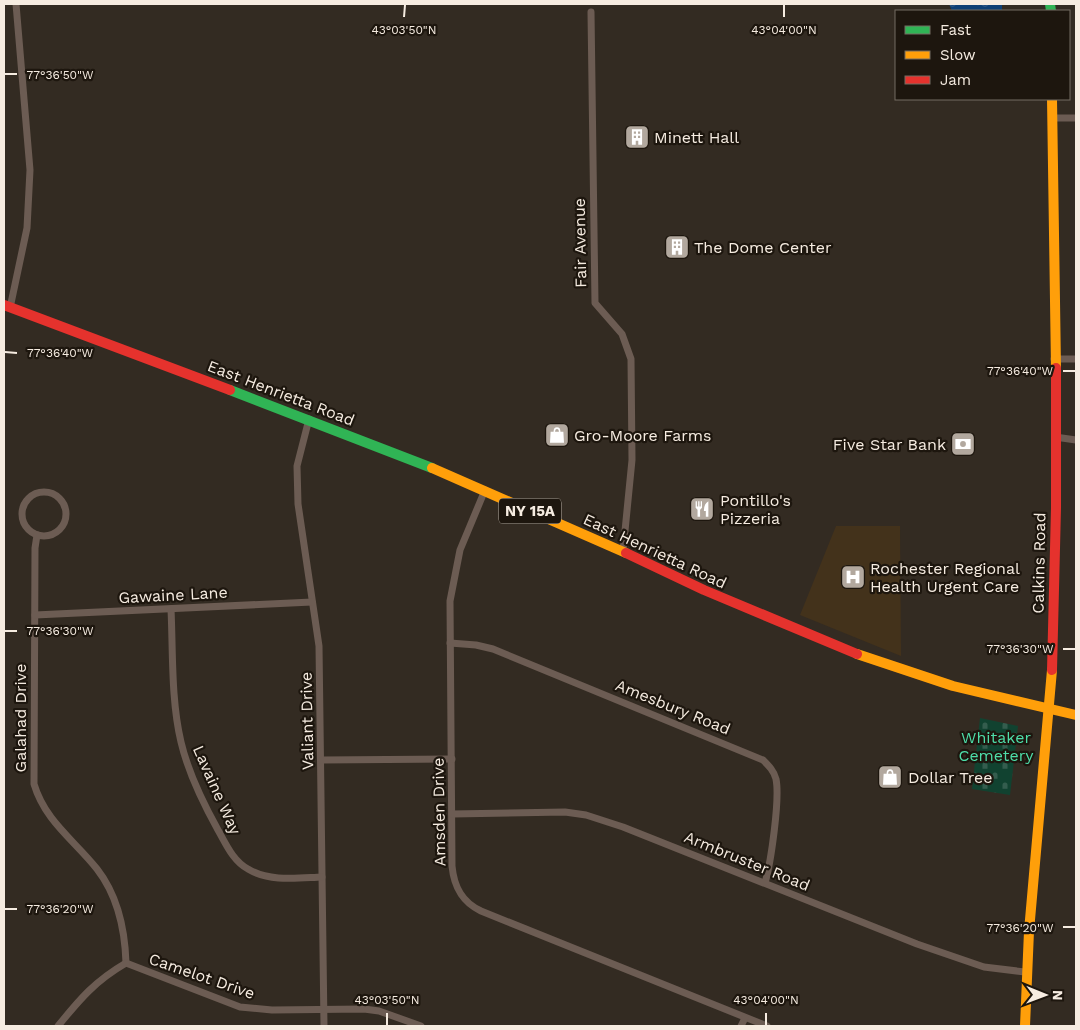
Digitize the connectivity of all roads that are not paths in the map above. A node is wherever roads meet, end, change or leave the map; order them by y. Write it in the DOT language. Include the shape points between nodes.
graph roads {
  1 [pos="16,4"];
  2 [pos="591,12"];
  3 [pos="1052,100"];
  4 [pos="1052,118"];
  5 [pos="1076,118"];
  6 [pos="7,307"];
  7 [pos="1054,359"];
  8 [pos="1076,359"];
  9 [pos="308,419"];
  10 [pos="1055,437"];
  11 [pos="1076,440"];
  12 [pos="485,490"];
  13 [pos="37,535"];
  14 [pos="624,551"];
  15 [pos="312,602"];
  16 [pos="171,609"];
  17 [pos="35,615"];
  18 [pos="450,643"];
  19 [pos="1050,709"];
  20 [pos="1076,715"];
  21 [pos="452,759"];
  22 [pos="322,760"];
  23 [pos="452,814"];
  24 [pos="322,877"];
  25 [pos="766,883"];
  26 [pos="126,963"];
  27 [pos="1025,972"];
  28 [pos="324,1009"];
  29 [pos="745,1018"];
  30 [pos="58,1026"];
  31 [pos="324,1026"];
  32 [pos="421,1026"];
  33 [pos="741,1026"];
  34 [pos="767,1026"];
  35 [pos="1025,1026"];
  1 -- 6 [label="street" via="30,170 28,228"];
  2 -- 14 [label="street, Fair Avenue" via="595,303 622,334 631,359 632,460"];
  3 -- 4 [label="main road, Calkins Road"];
  4 -- 5 [label="street"];
  4 -- 7 [label="main road, Calkins Road"];
  6 -- 9 [label="main road, East Henrietta Road / NY 15A"];
  7 -- 8 [label="street"];
  7 -- 10 [label="main road, Calkins Road"];
  9 -- 12 [label="main road, East Henrietta Road / NY 15A"];
  9 -- 15 [label="street, Valiant Drive" via="297,466 298,504"];
  10 -- 11 [label="street"];
  10 -- 19 [label="main road, Calkins Road"];
  12 -- 14 [label="main road, East Henrietta Road / NY 15A"];
  12 -- 18 [label="street, Amsden Drive" via="455,566 450,601"];
  13 -- 13 [label="street" via="44,536 58,530 66,518 63,503 52,493 38,492 23,506 23,520"];
  13 -- 17 [label="street, Galahad Drive"];
  14 -- 19 [label="main road, East Henrietta Road / NY 15A" via="762,616 869,659 953,686"];
  15 -- 16 [label="street, Gawaine Lane"];
  15 -- 22 [label="street, Valiant Drive" via="319,646"];
  16 -- 17 [label="street, Gawaine Lane"];
  16 -- 24 [label="street, Lavaine Way" via="176,710 181,743 201,795 227,846 240,864 260,875 293,879"];
  17 -- 26 [label="street, Galahad Drive" via="34,784 49,816 98,870 107,886 122,924"];
  18 -- 21 [label="street, Amsden Drive"];
  18 -- 25 [label="street, Amesbury Road" via="493,649 763,760 774,773 777,786"];
  19 -- 20 [label="main road, East Henrietta Road / NY 15A"];
  19 -- 27 [label="main road, Calkins Road"];
  21 -- 22 [label="street"];
  21 -- 23 [label="street, Amsden Drive"];
  22 -- 24 [label="street, Valiant Drive"];
  23 -- 25 [label="street, Armbruster Road" via="565,812 586,816 623,827"];
  23 -- 29 [label="street, Amsden Drive" via="452,866 456,886 476,909"];
  24 -- 28 [label="street, Valiant Drive"];
  25 -- 27 [label="street, Armbruster Road" via="969,962"];
  26 -- 28 [label="street, Camelot Drive" via="240,1007"];
  26 -- 30 [label="street, Camelot Drive" via="89,988"];
  27 -- 35 [label="main road, Calkins Road"];
  28 -- 31 [label="street, Valiant Drive"];
  28 -- 32 [label="street, Camelot Drive" via="379,1011"];
  29 -- 33 [label="street"];
  29 -- 34 [label="street, Amsden Drive"];
}
